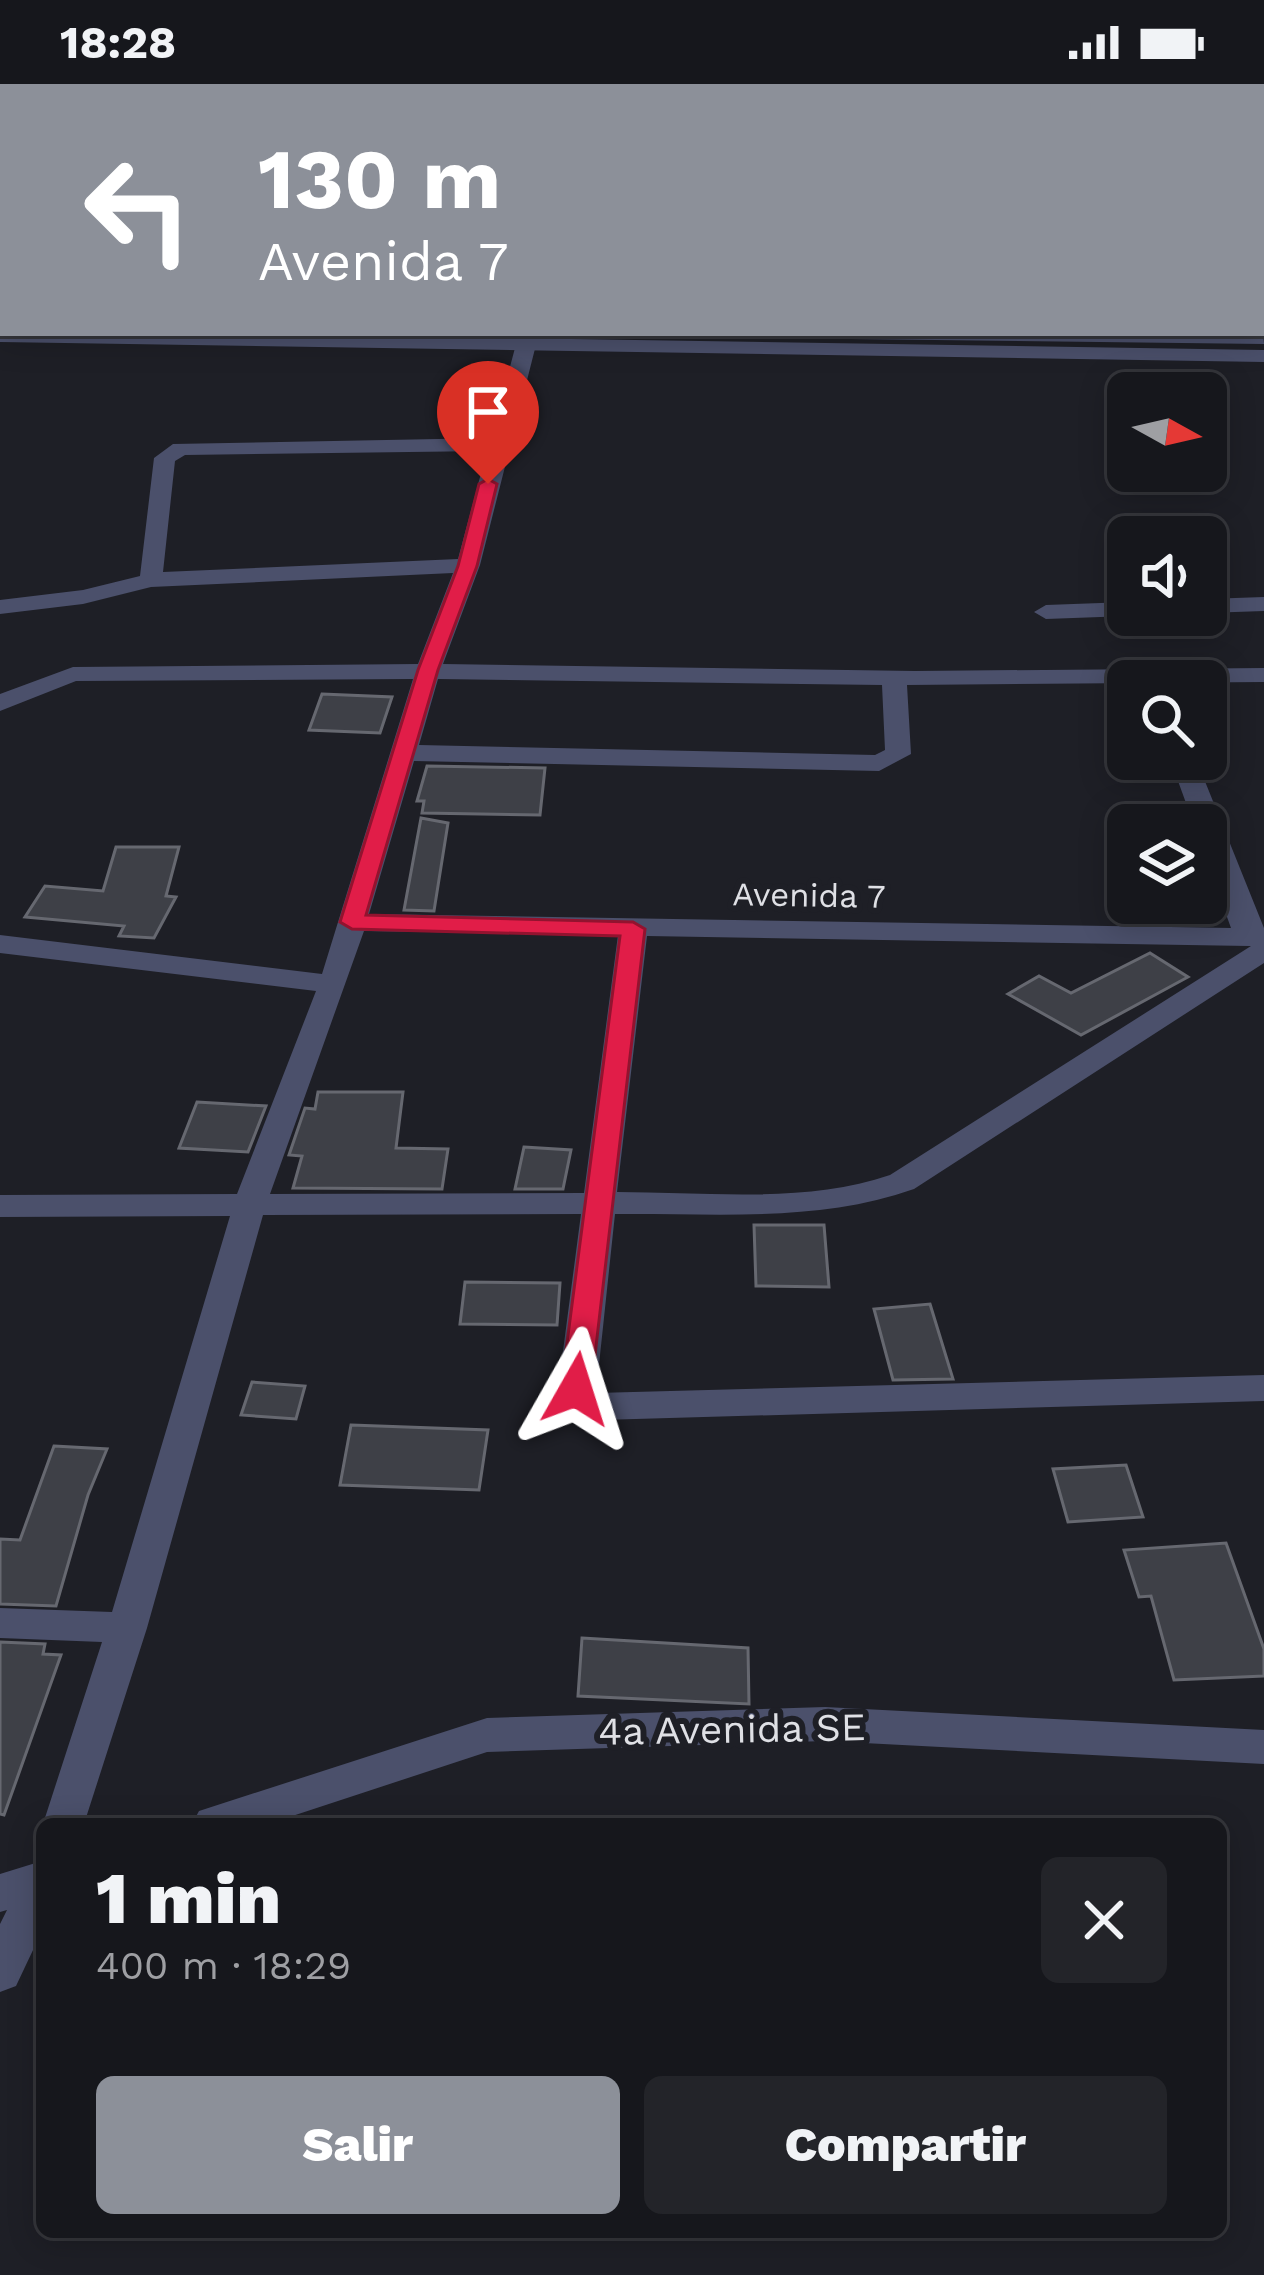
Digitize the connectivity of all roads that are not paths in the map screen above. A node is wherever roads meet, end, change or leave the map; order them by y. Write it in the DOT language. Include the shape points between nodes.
graph roads {
  1 [pos="0,336"];
  2 [pos="527,338"];
  3 [pos="1264,338"];
  4 [pos="842,339"];
  5 [pos="1232,342"];
  6 [pos="1264,356"];
  7 [pos="498,444"];
  8 [pos="468,566"];
  9 [pos="151,580"];
  10 [pos="1264,604"];
  11 [pos="1227,605"];
  12 [pos="0,607"];
  13 [pos="1107,610"];
  14 [pos="1046,612"];
  15 [pos="428,670"];
  16 [pos="73,674"];
  17 [pos="1264,675"];
  18 [pos="894,677"];
  19 [pos="0,682"];
  20 [pos="0,704"];
  21 [pos="404,753"];
  22 [pos="1192,780"];
  23 [pos="352,922"];
  24 [pos="633,929"];
  25 [pos="1259,941"];
  26 [pos="0,944"];
  27 [pos="334,984"];
  28 [pos="250,1203"];
  29 [pos="596,1204"];
  30 [pos="0,1206"];
  31 [pos="1264,1388"];
  32 [pos="0,1623"];
  33 [pos="127,1628"];
  34 [pos="1264,1748"];
  35 [pos="64,1818"];
  36 [pos="232,1818"];
  37 [pos="36,1883"];
  38 [pos="0,1893"];
  39 [pos="36,1894"];
  40 [pos="0,1972"];
  1 -- 2 [label="street"];
  2 -- 4 [label="street"];
  2 -- 7 [label="street"];
  3 -- 5 [label="street"];
  4 -- 5 [label="street"];
  5 -- 6 [label="street"];
  7 -- 8 [label="street"];
  7 -- 9 [label="street" via="181,449 165,458"];
  8 -- 9 [label="street"];
  8 -- 15 [label="street"];
  9 -- 12 [label="street"];
  10 -- 11 [label="street"];
  13 -- 14 [label="street"];
  15 -- 16 [label="street"];
  15 -- 18 [label="street"];
  15 -- 21 [label="street"];
  16 -- 19 [label="street"];
  16 -- 20 [label="street"];
  17 -- 18 [label="street"];
  18 -- 21 [label="street" via="898,754 879,764"];
  21 -- 23 [label="street"];
  22 -- 25 [label="street"];
  23 -- 24 [label="street, Avenida 7"];
  23 -- 27 [label="street"];
  24 -- 25 [label="street, Avenida 7"];
  24 -- 29 [label="street"];
  25 -- 29 [label="street" via="902,1182 818,1202"];
  26 -- 27 [label="street"];
  27 -- 28 [label="street"];
  28 -- 29 [label="street"];
  28 -- 30 [label="street"];
  28 -- 33 [label="street"];
  29 -- 31 [label="street" via="576,1389 583,1402 601,1407"];
  32 -- 33 [label="street"];
  33 -- 35 [label="street"];
  34 -- 36 [label="street, 4a Avenida SE" via="825,1724 487,1735"];
  37 -- 38 [label="street"];
  39 -- 40 [label="street"];
}
